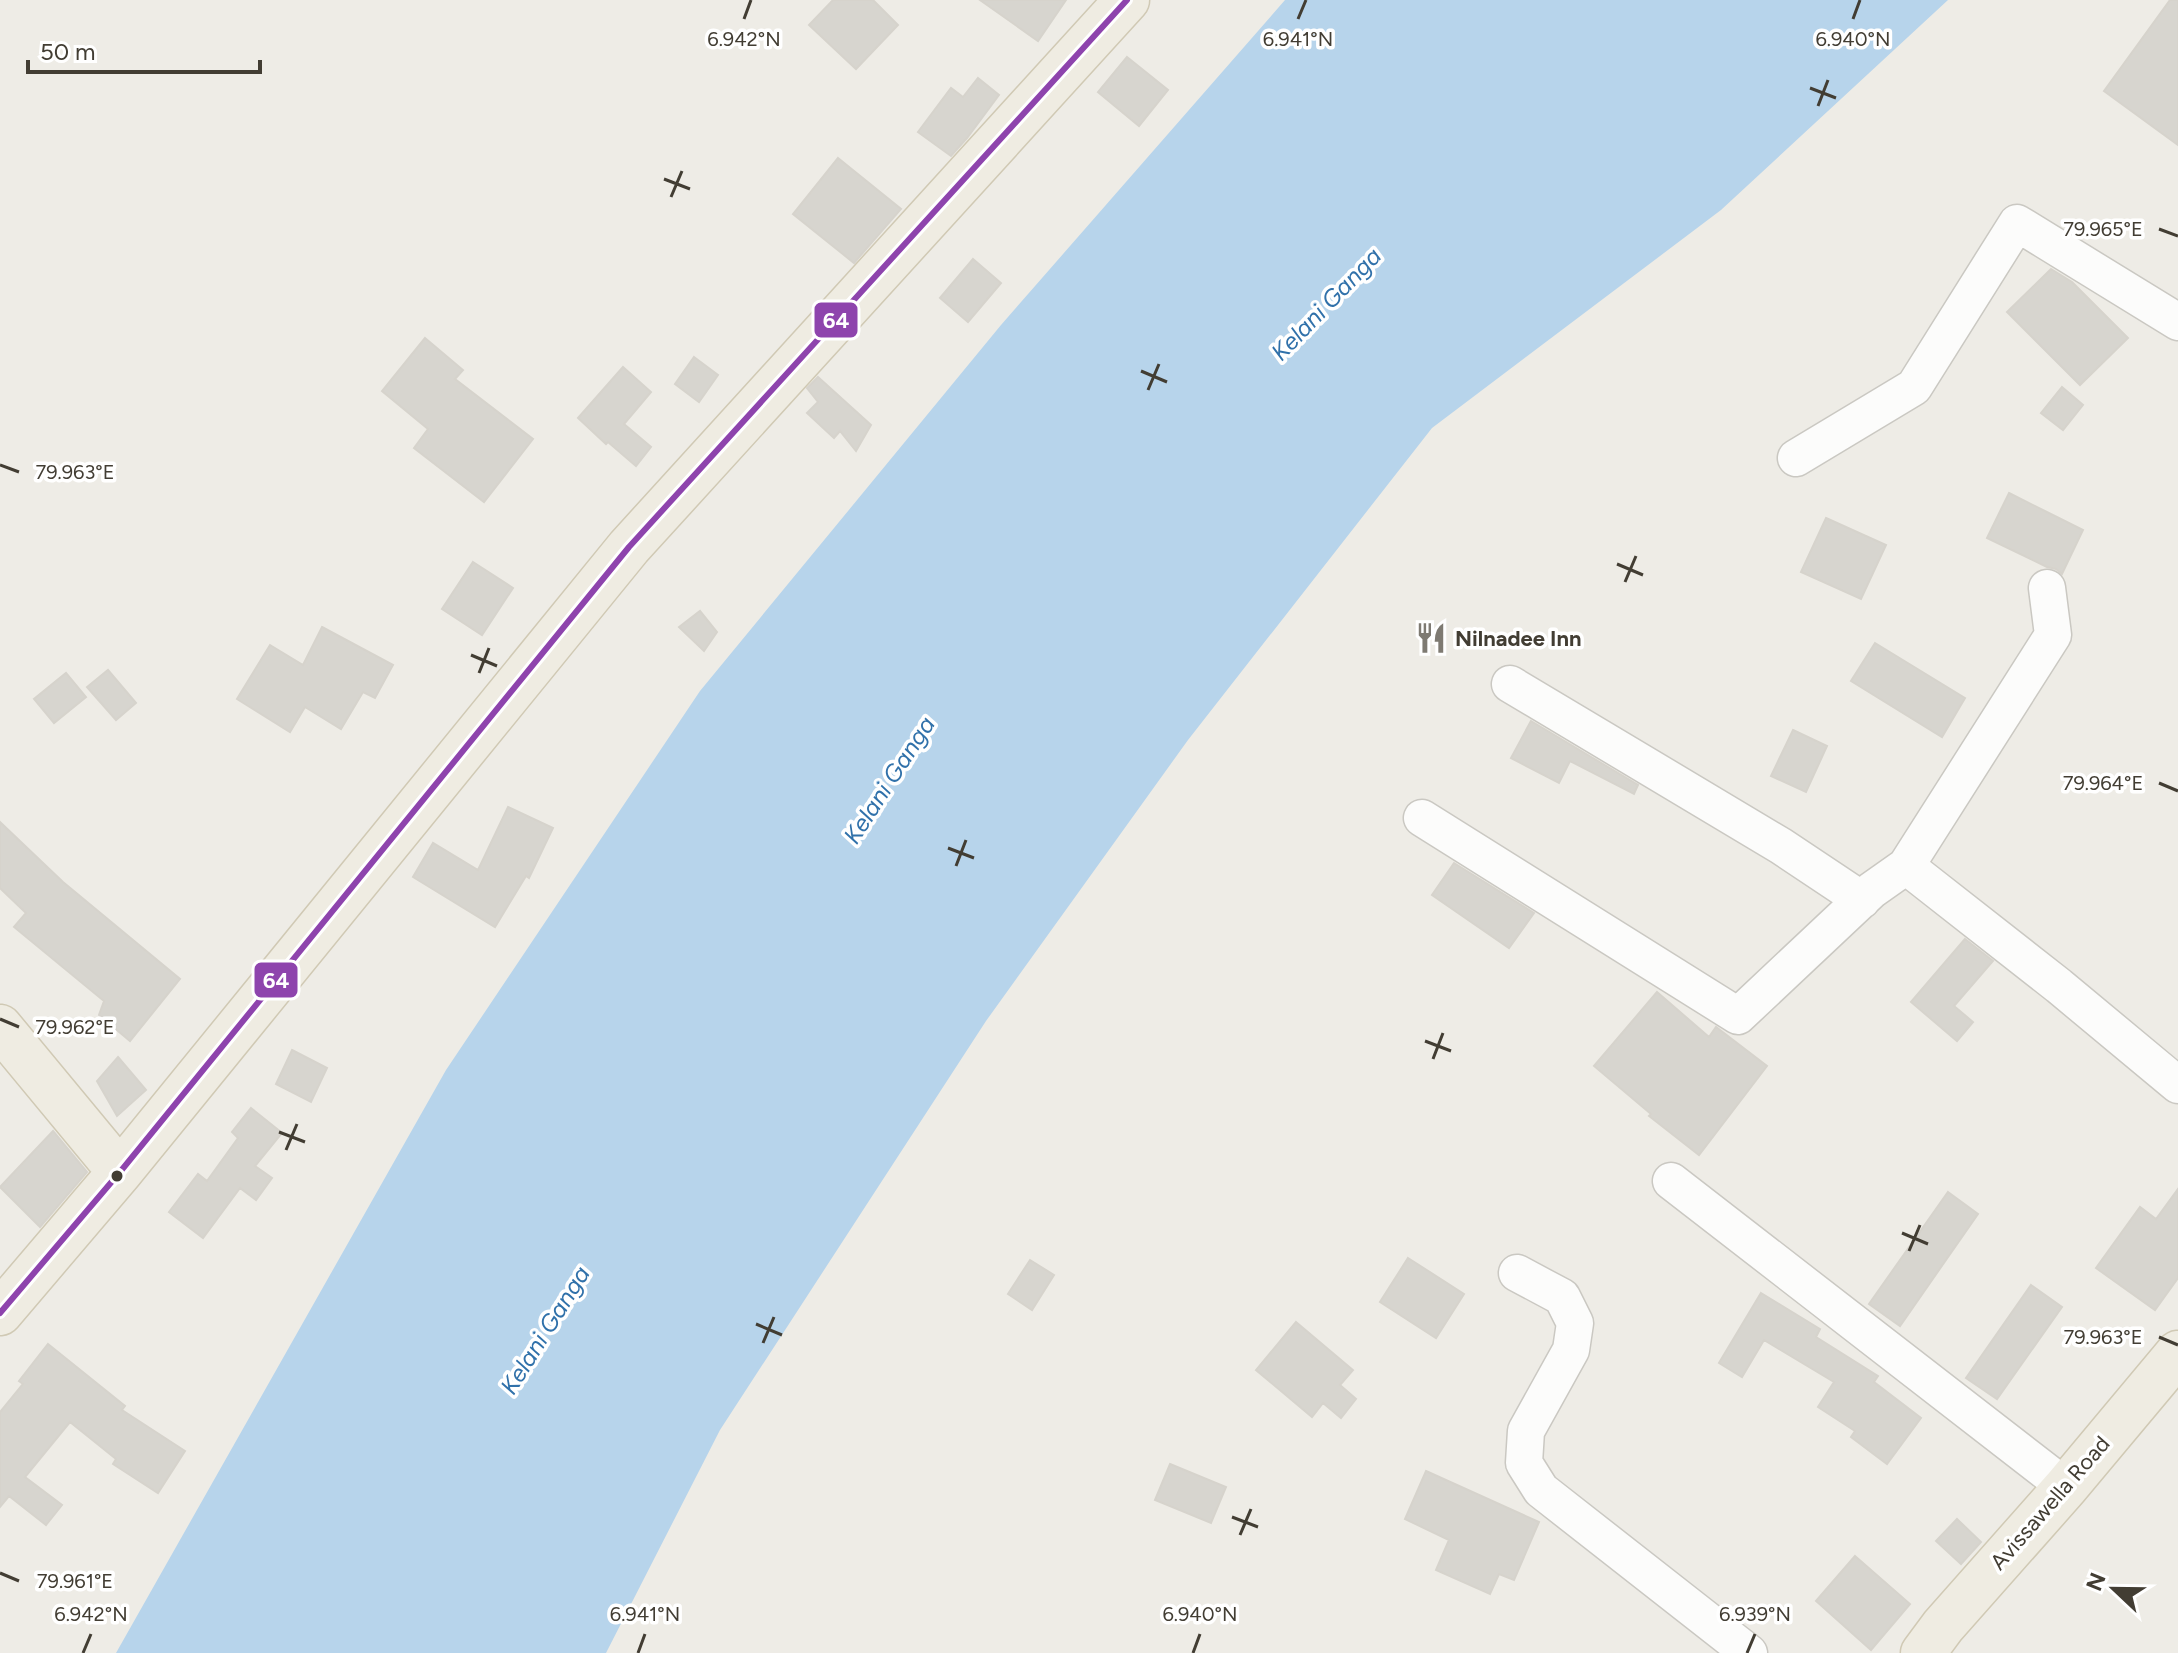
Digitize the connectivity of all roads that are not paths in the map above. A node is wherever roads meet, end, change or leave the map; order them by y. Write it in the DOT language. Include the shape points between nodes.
graph roads {
  1 [pos="1127,0"];
  2 [pos="2178,322"];
  3 [pos="1796,458"];
  4 [pos="2047,588"];
  5 [pos="1510,684"];
  6 [pos="1422,818"];
  7 [pos="1906,866"];
  8 [pos="1862,900"];
  9 [pos="0,1027"];
  10 [pos="2178,1085"];
  11 [pos="120,1172"];
  12 [pos="1671,1181"];
  13 [pos="1517,1273"];
  14 [pos="0,1313"];
  15 [pos="2178,1353"];
  16 [pos="2066,1487"];
  17 [pos="1749,1653"];
  18 [pos="1923,1653"];
  1 -- 11 [label="main road" via="629,547"];
  2 -- 3 [label="street" via="2017,223 1914,387"];
  4 -- 7 [label="street" via="2053,635"];
  5 -- 8 [label="street"];
  6 -- 8 [label="street" via="1738,1016"];
  7 -- 8 [label="street"];
  7 -- 10 [label="street"];
  9 -- 11 [label="main road"];
  11 -- 14 [label="main road"];
  12 -- 16 [label="street"];
  13 -- 17 [label="street" via="1562,1297 1575,1323 1571,1350 1526,1431 1524,1463 1541,1490"];
  15 -- 16 [label="main road, Avissawella Road"];
  16 -- 18 [label="main road, Avissawella Road"];
}
